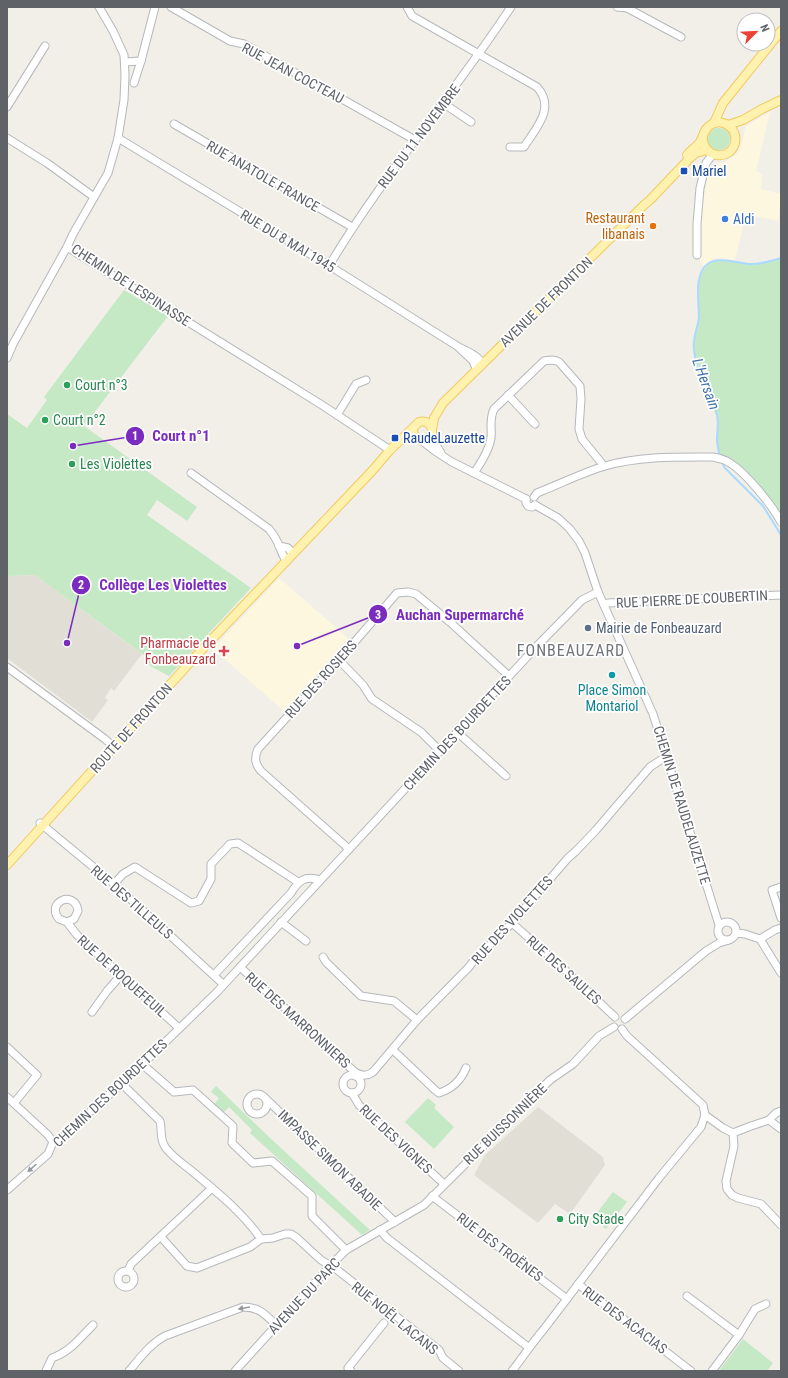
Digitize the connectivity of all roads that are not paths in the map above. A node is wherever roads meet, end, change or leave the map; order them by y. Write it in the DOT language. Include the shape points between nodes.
graph roads {
  1 [pos="98,7"];
  2 [pos="155,7"];
  3 [pos="171,7"];
  4 [pos="407,7"];
  5 [pos="511,7"];
  6 [pos="617,7"];
  7 [pos="781,31"];
  8 [pos="681,37"];
  9 [pos="45,46"];
  10 [pos="480,54"];
  11 [pos="141,61"];
  12 [pos="125,62"];
  13 [pos="134,83"];
  14 [pos="730,96"];
  15 [pos="781,100"];
  16 [pos="443,103"];
  17 [pos="7,107"];
  18 [pos="743,120"];
  19 [pos="471,122"];
  20 [pos="714,123"];
  21 [pos="174,124"];
  22 [pos="726,124"];
  23 [pos="735,136"];
  24 [pos="703,137"];
  25 [pos="7,138"];
  26 [pos="118,138"];
  27 [pos="414,140"];
  28 [pos="510,147"];
  29 [pos="710,152"];
  30 [pos="94,197"];
  31 [pos="643,206"];
  32 [pos="352,227"];
  33 [pos="67,247"];
  34 [pos="697,255"];
  35 [pos="328,266"];
  36 [pos="7,358"];
  37 [pos="482,365"];
  38 [pos="366,380"];
  39 [pos="508,395"];
  40 [pos="337,415"];
  41 [pos="424,422"];
  42 [pos="535,424"];
  43 [pos="414,428"];
  44 [pos="432,430"];
  45 [pos="419,439"];
  46 [pos="390,450"];
  47 [pos="452,462"];
  48 [pos="604,466"];
  49 [pos="372,471"];
  50 [pos="191,472"];
  51 [pos="474,474"];
  52 [pos="532,500"];
  53 [pos="781,522"];
  54 [pos="279,546"];
  55 [pos="293,554"];
  56 [pos="286,562"];
  57 [pos="598,592"];
  58 [pos="781,595"];
  59 [pos="604,605"];
  60 [pos="339,660"];
  61 [pos="7,667"];
  62 [pos="509,676"];
  63 [pos="457,732"];
  64 [pos="114,747"];
  65 [pos="440,751"];
  66 [pos="667,756"];
  67 [pos="506,776"];
  68 [pos="41,824"];
  69 [pos="349,849"];
  70 [pos="7,865"];
  71 [pos="320,880"];
  72 [pos="298,882"];
  73 [pos="114,884"];
  74 [pos="781,888"];
  75 [pos="781,918"];
  76 [pos="67,922"];
  77 [pos="281,922"];
  78 [pos="512,923"];
  79 [pos="781,928"];
  80 [pos="719,929"];
  81 [pos="736,933"];
  82 [pos="760,939"];
  83 [pos="729,940"];
  84 [pos="306,941"];
  85 [pos="706,951"];
  86 [pos="323,957"];
  87 [pos="240,967"];
  88 [pos="781,973"];
  89 [pos="121,975"];
  90 [pos="214,975"];
  91 [pos="223,984"];
  92 [pos="92,1012"];
  93 [pos="615,1017"];
  94 [pos="625,1019"];
  95 [pos="417,1020"];
  96 [pos="180,1028"];
  97 [pos="618,1028"];
  98 [pos="7,1047"];
  99 [pos="393,1050"];
  100 [pos="142,1064"];
  101 [pos="466,1068"];
  102 [pos="356,1074"];
  103 [pos="122,1084"];
  104 [pos="352,1093"];
  105 [pos="7,1097"];
  106 [pos="265,1098"];
  107 [pos="14,1103"];
  108 [pos="781,1111"];
  109 [pos="705,1115"];
  110 [pos="769,1120"];
  111 [pos="781,1129"];
  112 [pos="733,1134"];
  113 [pos="53,1142"];
  114 [pos="446,1182"];
  115 [pos="212,1188"];
  116 [pos="7,1190"];
  117 [pos="432,1196"];
  118 [pos="395,1222"];
  119 [pos="781,1225"];
  120 [pos="380,1230"];
  121 [pos="161,1237"];
  122 [pos="261,1239"];
  123 [pos="346,1250"];
  124 [pos="330,1266"];
  125 [pos="128,1271"];
  126 [pos="578,1284"];
  127 [pos="687,1296"];
  128 [pos="567,1299"];
  129 [pos="766,1304"];
  130 [pos="384,1323"];
  131 [pos="93,1325"];
  132 [pos="276,1325"];
  133 [pos="739,1335"];
  134 [pos="528,1347"];
  135 [pos="46,1371"];
  136 [pos="129,1371"];
  137 [pos="235,1371"];
  138 [pos="351,1371"];
  139 [pos="459,1371"];
  140 [pos="512,1371"];
  141 [pos="691,1371"];
  142 [pos="712,1371"];
  1 -- 12 [label="street, CHEMIN DE LESPINASSE" via="113,31"];
  2 -- 11 [label="street"];
  3 -- 27 [label="street, RUE JEAN COCTEAU" via="230,41 244,44"];
  4 -- 10 [label="street" via="412,16"];
  5 -- 10 [label="street, RUE DU 11 NOVEMBRE"];
  6 -- 8 [label="street" via="627,8"];
  7 -- 14 [label="main road, AVENUE DE FRONTON"];
  9 -- 17 [label="street"];
  10 -- 16 [label="street, RUE DU 11 NOVEMBRE"];
  10 -- 28 [label="street" via="543,93 543,117 524,146"];
  11 -- 12 [label="street"];
  11 -- 13 [label="street"];
  12 -- 26 [label="street, CHEMIN DE LESPINASSE" via="124,100"];
  14 -- 20 [label="main road, AVENUE DE FRONTON"];
  14 -- 22 [label="main road, AVENUE DE FRONTON" via="725,110"];
  15 -- 18 [label="main road"];
  16 -- 19 [label="street"];
  16 -- 27 [label="street, RUE DU 11 NOVEMBRE"];
  18 -- 22 [label="main road"];
  18 -- 23 [label="main road"];
  20 -- 22 [label="main road"];
  20 -- 24 [label="main road, AVENUE DE FRONTON" via="706,128"];
  21 -- 32 [label="street, RUE ANATOLE FRANCE"];
  22 -- 23 [label="main road"];
  23 -- 29 [label="main road, AVENUE DE FRONTON" via="734,145 728,152 718,155"];
  24 -- 29 [label="main road" via="703,144"];
  24 -- 31 [label="main road, AVENUE DE FRONTON" via="647,198"];
  25 -- 30 [label="street"];
  26 -- 30 [label="street, CHEMIN DE LESPINASSE" via="108,173"];
  26 -- 35 [label="street, RUE DU 8 MAI 1945"];
  27 -- 32 [label="street, RUE DU 11 NOVEMBRE"];
  29 -- 31 [label="main road, AVENUE DE FRONTON" via="696,153"];
  29 -- 34 [label="street" via="700,188"];
  30 -- 33 [label="street, CHEMIN DE LESPINASSE"];
  31 -- 37 [label="main road, AVENUE DE FRONTON"];
  32 -- 35 [label="street, RUE DU 11 NOVEMBRE"];
  33 -- 36 [label="street"];
  33 -- 40 [label="street, CHEMIN DE LESPINASSE"];
  35 -- 37 [label="street, RUE DU 8 MAI 1945" via="478,357"];
  37 -- 41 [label="main road, AVENUE DE FRONTON" via="439,402"];
  37 -- 44 [label="main road, AVENUE DE FRONTON" via="439,409"];
  38 -- 40 [label="street" via="356,384"];
  39 -- 42 [label="street"];
  39 -- 48 [label="street" via="544,361 559,362 580,386 579,430 582,439"];
  39 -- 51 [label="street" via="494,409 489,446"];
  40 -- 46 [label="street, CHEMIN DE LESPINASSE"];
  41 -- 43 [label="main road" via="417,423"];
  41 -- 44 [label="main road" via="428,423"];
  43 -- 45 [label="main road" via="414,434"];
  43 -- 46 [label="main road"];
  44 -- 45 [label="main road" via="430,438"];
  44 -- 47 [label="street, CHEMIN DE RAUDELAUZETTE" via="438,449"];
  45 -- 47 [label="street, CHEMIN DE RAUDELAUZETTE"];
  45 -- 49 [label="main road" via="408,440"];
  46 -- 49 [label="main road"];
  47 -- 51 [label="street, CHEMIN DE RAUDELAUZETTE"];
  48 -- 52 [label="street" via="537,493"];
  48 -- 53 [label="street" via="647,459 720,458 731,464 749,481"];
  49 -- 55 [label="main road, ROUTE DE FRONTON"];
  50 -- 54 [label="street" via="269,529"];
  51 -- 52 [label="street, CHEMIN DE RAUDELAUZETTE"];
  52 -- 57 [label="street, CHEMIN DE RAUDELAUZETTE" via="564,522 574,534 585,553"];
  54 -- 55 [label="street" via="288,548"];
  54 -- 56 [label="street"];
  55 -- 56 [label="main road, ROUTE DE FRONTON"];
  56 -- 64 [label="main road, ROUTE DE FRONTON" via="194,658"];
  57 -- 59 [label="street, CHEMIN DE RAUDELAUZETTE"];
  57 -- 62 [label="street, CHEMIN DES BOURDETTES" via="582,600"];
  58 -- 59 [label="street, RUE PIERRE DE COUBERTIN"];
  59 -- 66 [label="street, CHEMIN DE RAUDELAUZETTE" via="653,714"];
  60 -- 62 [label="street, RUE DES ROSIERS" via="397,593 408,592 416,594 451,623"];
  60 -- 65 [label="street" via="363,685 372,699 421,732"];
  60 -- 69 [label="street, RUE DES ROSIERS" via="258,749 255,758 261,771"];
  61 -- 64 [label="street"];
  62 -- 63 [label="street, CHEMIN DES BOURDETTES"];
  63 -- 65 [label="street, CHEMIN DES BOURDETTES"];
  63 -- 67 [label="street"];
  64 -- 68 [label="main road, ROUTE DE FRONTON"];
  65 -- 69 [label="street, CHEMIN DES BOURDETTES"];
  66 -- 78 [label="street, RUE DES VIOLETTES" via="650,767"];
  66 -- 80 [label="street, CHEMIN DE RAUDELAUZETTE"];
  68 -- 70 [label="main road, ROUTE DE FRONTON"];
  68 -- 73 [label="street, RUE DES TILLEULS"];
  69 -- 71 [label="street, CHEMIN DES BOURDETTES"];
  71 -- 72 [label="street" via="308,878"];
  71 -- 77 [label="street, CHEMIN DES BOURDETTES"];
  72 -- 73 [label="street" via="238,843 230,844 211,864 211,879 200,901 191,903 135,867 123,874"];
  72 -- 90 [label="street" via="291,893"];
  73 -- 90 [label="street, RUE DES TILLEULS"];
  74 -- 75 [label="street" via="772,890"];
  76 -- 89 [label="street, RUE DE ROQUEFEUIL"];
  77 -- 84 [label="street"];
  77 -- 87 [label="street, CHEMIN DES BOURDETTES"];
  78 -- 93 [label="street, RUE DES SAULES"];
  78 -- 95 [label="street, RUE DES VIOLETTES"];
  79 -- 82 [label="street"];
  80 -- 81 [label="street" via="724,922 730,922"];
  80 -- 83 [label="street" via="722,938"];
  80 -- 85 [label="street"];
  81 -- 82 [label="street"];
  81 -- 83 [label="street"];
  82 -- 88 [label="street"];
  83 -- 85 [label="street" via="718,943"];
  85 -- 94 [label="street"];
  86 -- 95 [label="street" via="361,996 394,1001"];
  87 -- 91 [label="street, CHEMIN DES BOURDETTES"];
  87 -- 102 [label="street, RUE DES MARRONNIERS"];
  89 -- 92 [label="street"];
  89 -- 96 [label="street, RUE DE ROQUEFEUIL"];
  90 -- 91 [label="street, RUE DES TILLEULS"];
  91 -- 96 [label="street, CHEMIN DES BOURDETTES"];
  93 -- 94 [label="street" via="621,1016"];
  93 -- 97 [label="street" via="613,1021"];
  94 -- 97 [label="street" via="626,1025"];
  95 -- 99 [label="street, RUE DES VIOLETTES"];
  96 -- 100 [label="street, CHEMIN DES BOURDETTES"];
  97 -- 109 [label="street" via="703,1105"];
  97 -- 114 [label="street, RUE BUISSONNIÈRE" via="599,1036 573,1064 540,1089"];
  98 -- 107 [label="street" via="36,1075"];
  99 -- 101 [label="street" via="439,1093 461,1079"];
  99 -- 102 [label="street, RUE DES VIOLETTES" via="369,1074"];
  100 -- 103 [label="street, CHEMIN DES BOURDETTES"];
  100 -- 123 [label="street" via="174,1092 193,1090 233,1126 232,1143 253,1163 272,1161 312,1196 312,1216"];
  102 -- 104 [label="street" via="361,1085 358,1091"];
  102 -- 104 [label="street" via="345,1079 343,1084 347,1091"];
  103 -- 113 [label="street, CHEMIN DES BOURDETTES" via="64,1136"];
  103 -- 115 [label="street" via="160,1121 162,1139 167,1150"];
  104 -- 114 [label="street, RUE DES VIGNES" via="359,1105"];
  105 -- 107 [label="street"];
  106 -- 118 [label="street, IMPASSE SIMON ABADIE"];
  107 -- 113 [label="street"];
  108 -- 110 [label="street"];
  109 -- 112 [label="street"];
  109 -- 126 [label="street" via="701,1127"];
  110 -- 111 [label="street"];
  110 -- 112 [label="street"];
  112 -- 119 [label="street" via="734,1146 726,1181 727,1188 738,1198 760,1204"];
  113 -- 116 [label="street, CHEMIN DES BOURDETTES, one-way" via="48,1154"];
  114 -- 117 [label="street, RUE BUISSONNIÈRE"];
  115 -- 121 [label="street"];
  115 -- 122 [label="street" via="251,1225"];
  117 -- 118 [label="street, RUE BUISSONNIÈRE" via="424,1205"];
  117 -- 128 [label="street, RUE DES TROËNES"];
  118 -- 120 [label="street, AVENUE DU PARC"];
  120 -- 123 [label="street, AVENUE DU PARC"];
  120 -- 134 [label="street"];
  121 -- 122 [label="street, RUE NOËL LACANS" via="187,1266 197,1268"];
  121 -- 125 [label="street" via="131,1264"];
  122 -- 124 [label="street, RUE NOËL LACANS" via="291,1234"];
  123 -- 124 [label="street, AVENUE DU PARC"];
  124 -- 132 [label="street, AVENUE DU PARC"];
  124 -- 139 [label="street, RUE NOËL LACANS" via="439,1350 443,1358"];
  126 -- 128 [label="street"];
  126 -- 141 [label="street, RUE DES ACACIAS"];
  127 -- 133 [label="street"];
  128 -- 134 [label="street"];
  129 -- 133 [label="street" via="755,1309"];
  130 -- 138 [label="street" via="348,1368"];
  131 -- 135 [label="street" via="72,1348 52,1358"];
  132 -- 136 [label="street, one-way" via="258,1309 243,1307 165,1336 149,1348"];
  132 -- 137 [label="street, AVENUE DU PARC"];
  133 -- 142 [label="street"];
  134 -- 140 [label="street"];
}
